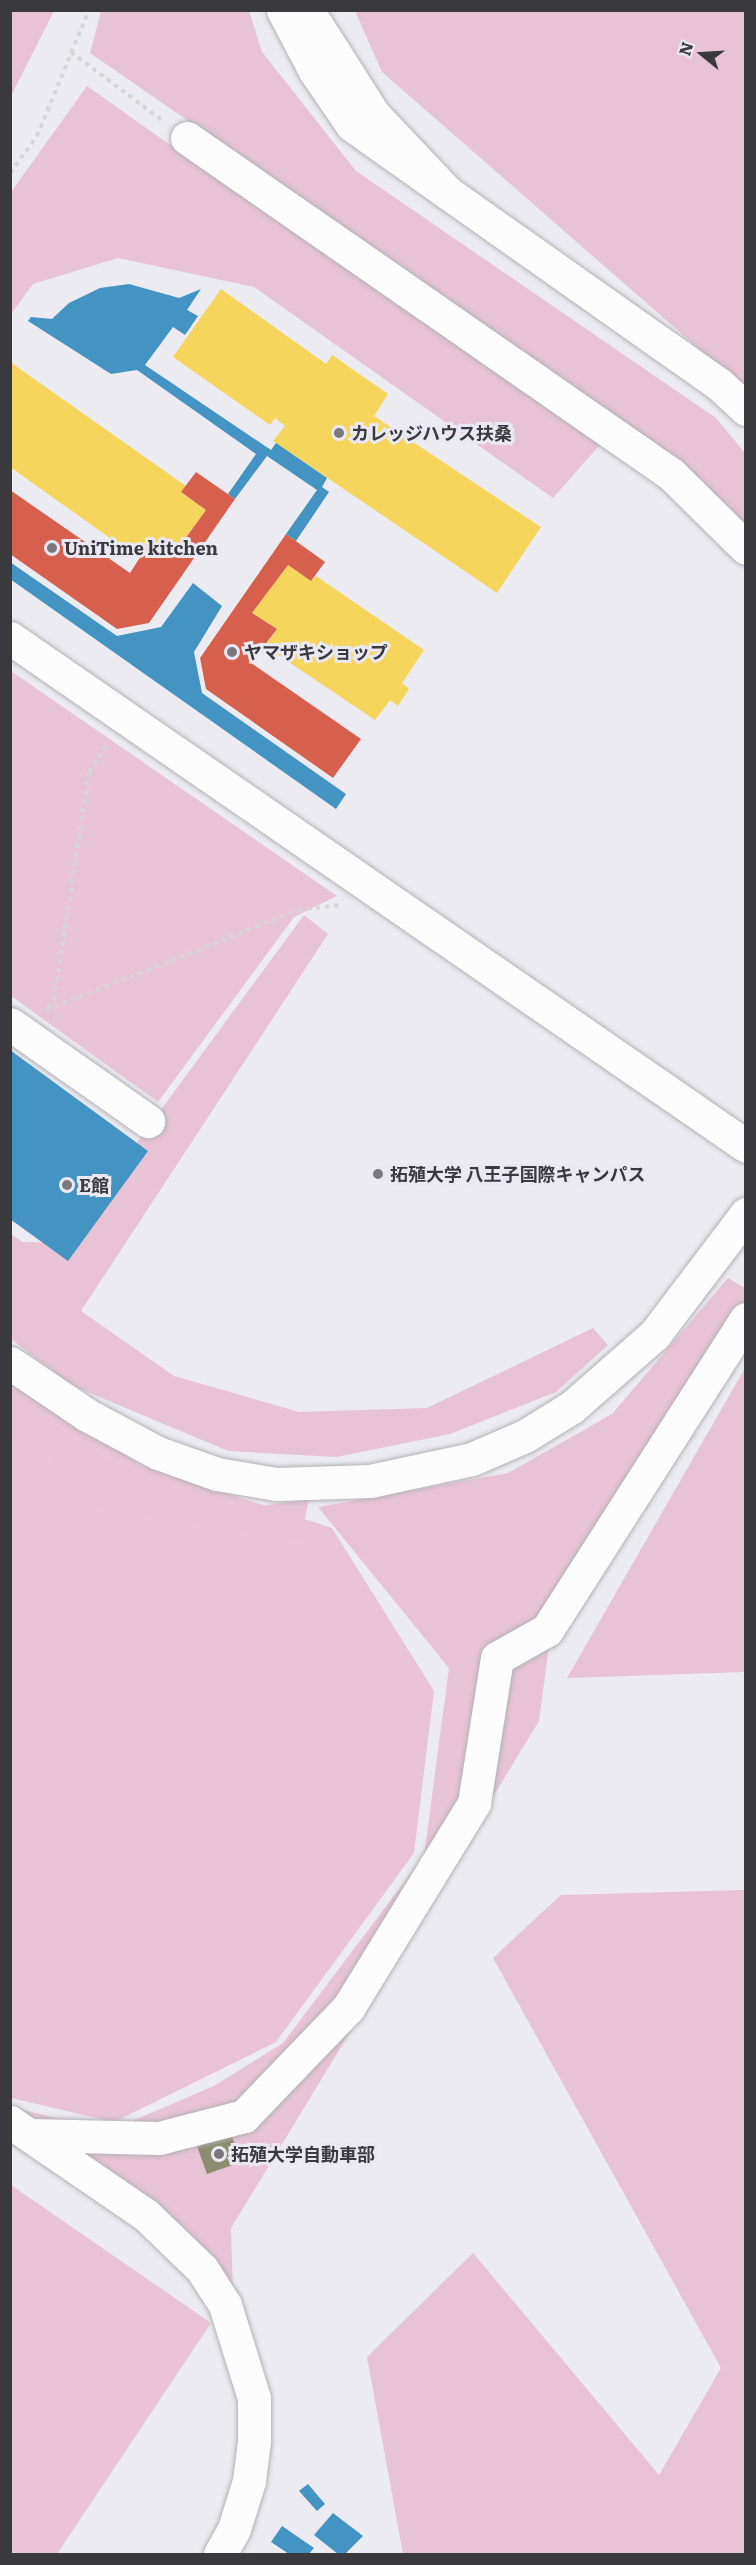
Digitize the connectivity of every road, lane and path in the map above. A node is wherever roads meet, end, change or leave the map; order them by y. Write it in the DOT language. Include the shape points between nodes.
graph roads {
  1 [pos="88,10"];
  2 [pos="283,10"];
  3 [pos="307,10"];
  4 [pos="71,52"];
  5 [pos="363,120"];
  6 [pos="187,138"];
  7 [pos="10,172"];
  8 [pos="746,409"];
  9 [pos="746,548"];
  10 [pos="10,638"];
  11 [pos="111,738"];
  12 [pos="351,904"];
  13 [pos="48,1008"];
  14 [pos="18,1030"];
  15 [pos="148,1120"];
  16 [pos="746,1146"];
  17 [pos="740,1236"];
  18 [pos="746,1319"];
  19 [pos="10,1363"];
  20 [pos="20,2128"];
  21 [pos="220,2554"];
  1 -- 4 [label="path"];
  2 -- 5 [label="lane" via="315,71"];
  3 -- 5 [label="lane"];
  4 -- 6 [label="path"];
  4 -- 7 [label="path" via="37,136"];
  5 -- 8 [label="lane" via="448,193 719,384"];
  6 -- 9 [label="lane" via="671,474"];
  10 -- 16 [label="lane"];
  11 -- 13 [label="path" via="89,772 54,999"];
  12 -- 13 [label="path" via="298,910"];
  13 -- 14 [label="path"];
  14 -- 15 [label="lane"];
  17 -- 19 [label="lane" via="655,1334 573,1407 525,1436 472,1459 370,1481 276,1484 217,1474 158,1453 127,1437"];
  18 -- 20 [label="lane" via="547,1630 496,1658 474,1803 348,2008 244,2116 159,2138"];
  20 -- 21 [label="lane" via="146,2215 202,2269 225,2305 254,2398 254,2441 249,2481 234,2529"];
}
